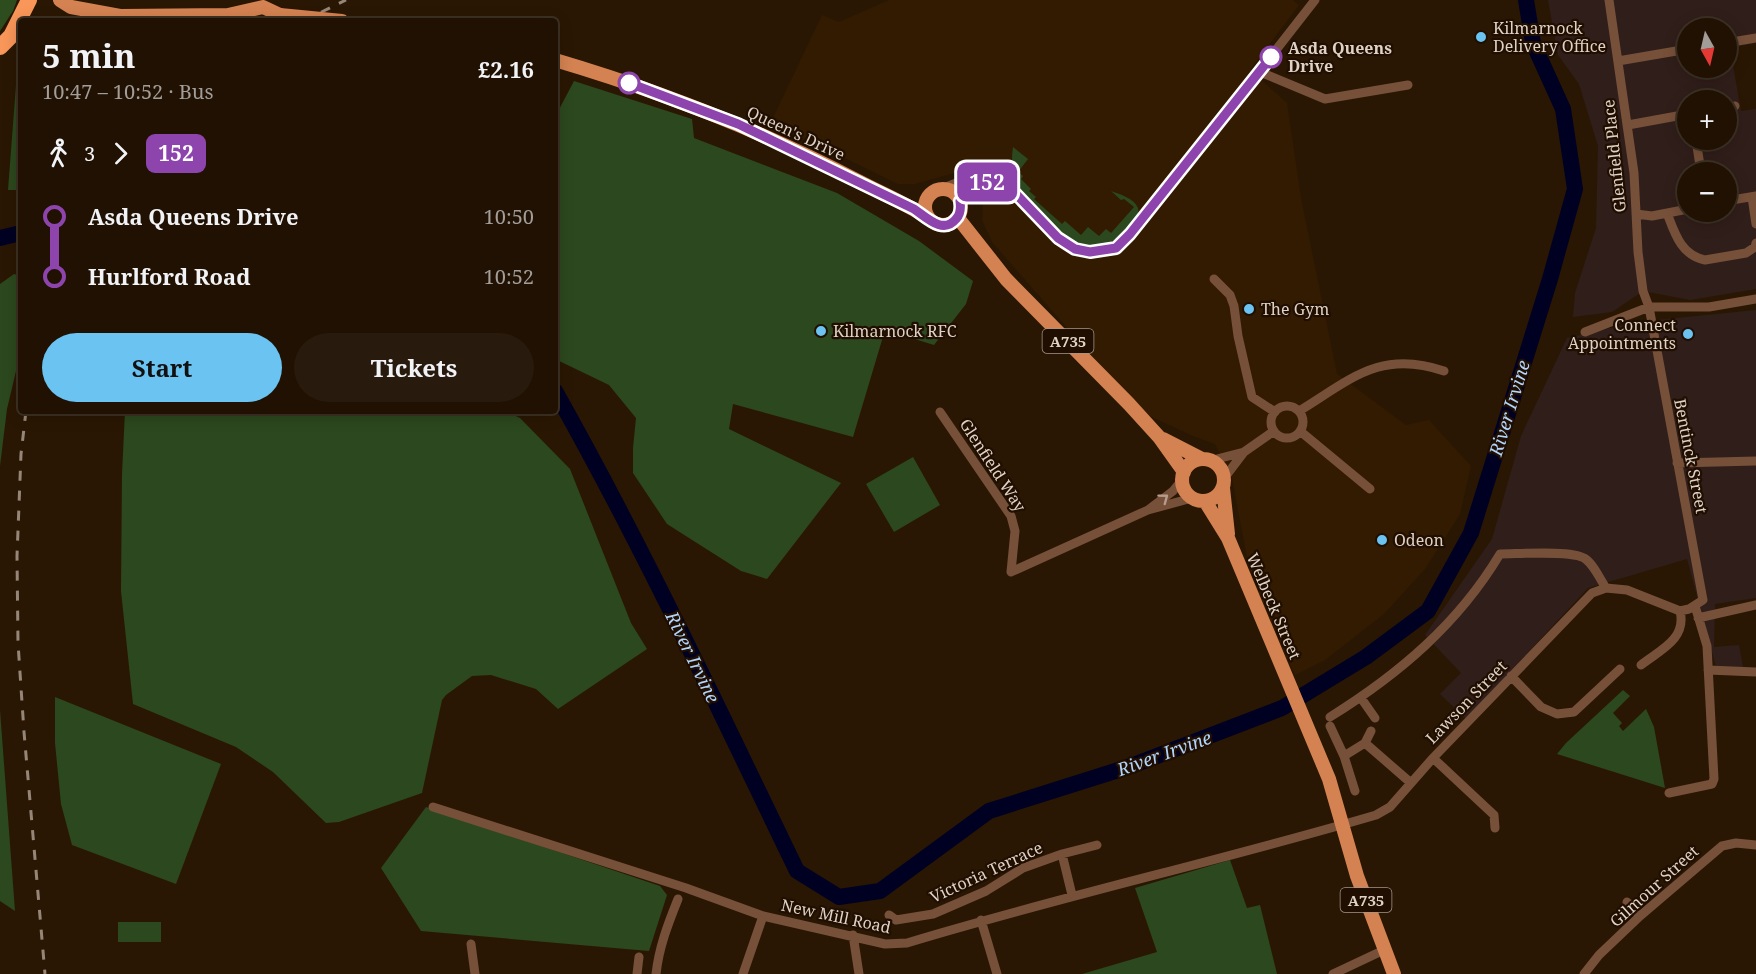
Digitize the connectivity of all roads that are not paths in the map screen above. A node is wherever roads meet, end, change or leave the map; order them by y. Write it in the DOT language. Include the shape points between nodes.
graph roads {
  1 [pos="29,0"];
  2 [pos="60,0"];
  3 [pos="1609,0"];
  4 [pos="1311,1"];
  5 [pos="120,16"];
  6 [pos="20,18"];
  7 [pos="109,18"];
  8 [pos="311,18"];
  9 [pos="18,22"];
  10 [pos="1756,38"];
  11 [pos="1737,41"];
  12 [pos="7,43"];
  13 [pos="1677,51"];
  14 [pos="558,61"];
  15 [pos="1618,61"];
  16 [pos="1260,72"];
  17 [pos="1408,86"];
  18 [pos="1677,116"];
  19 [pos="1628,125"];
  20 [pos="994,171"];
  21 [pos="935,192"];
  22 [pos="885,195"];
  23 [pos="1754,197"];
  24 [pos="1737,199"];
  25 [pos="960,201"];
  26 [pos="1677,211"];
  27 [pos="1667,213"];
  28 [pos="1636,214"];
  29 [pos="928,218"];
  30 [pos="958,218"];
  31 [pos="1756,224"];
  32 [pos="944,226"];
  33 [pos="1756,243"];
  34 [pos="981,249"];
  35 [pos="1214,279"];
  36 [pos="1756,299"];
  37 [pos="1649,307"];
  38 [pos="1585,332"];
  39 [pos="1444,370"];
  40 [pos="1299,411"];
  41 [pos="940,412"];
  42 [pos="1275,412"];
  43 [pos="1274,431"];
  44 [pos="1300,431"];
  45 [pos="1159,437"];
  46 [pos="1244,452"];
  47 [pos="1207,460"];
  48 [pos="1756,461"];
  49 [pos="1677,463"];
  50 [pos="1183,476"];
  51 [pos="1224,483"];
  52 [pos="1370,489"];
  53 [pos="1199,500"];
  54 [pos="1148,510"];
  55 [pos="1228,538"];
  56 [pos="1606,588"];
  57 [pos="1756,605"];
  58 [pos="1695,606"];
  59 [pos="1680,611"];
  60 [pos="1698,618"];
  61 [pos="1641,665"];
  62 [pos="1620,669"];
  63 [pos="1708,670"];
  64 [pos="1756,672"];
  65 [pos="1512,676"];
  66 [pos="1361,698"];
  67 [pos="1376,718"];
  68 [pos="1371,731"];
  69 [pos="1365,742"];
  70 [pos="1344,756"];
  71 [pos="1433,758"];
  72 [pos="1411,783"];
  73 [pos="1712,784"];
  74 [pos="1355,791"];
  75 [pos="1669,793"];
  76 [pos="1716,795"];
  77 [pos="433,807"];
  78 [pos="1342,825"];
  79 [pos="1495,828"];
  80 [pos="1097,845"];
  81 [pos="1756,845"];
  82 [pos="1062,854"];
  83 [pos="1072,895"];
  84 [pos="678,899"];
  85 [pos="1627,902"];
  86 [pos="889,915"];
  87 [pos="763,916"];
  88 [pos="1640,916"];
  89 [pos="981,920"];
  90 [pos="853,935"];
  91 [pos="471,944"];
  92 [pos="1384,950"];
  93 [pos="639,957"];
  94 [pos="475,974"];
  95 [pos="637,974"];
  96 [pos="656,974"];
  97 [pos="742,974"];
  98 [pos="859,974"];
  99 [pos="997,974"];
  100 [pos="1333,974"];
  101 [pos="1394,974"];
  102 [pos="1584,974"];
  1 -- 6 [label="highway"];
  2 -- 5 [label="main road" via="71,7"];
  3 -- 15 [label="street, Glenfield Place"];
  4 -- 16 [label="street"];
  5 -- 7 [label="main road"];
  5 -- 8 [label="main road, bridge" via="228,15 263,7 280,15"];
  9 -- 12 [label="highway"];
  10 -- 11 [label="street"];
  13 -- 15 [label="street"];
  14 -- 22 [label="main road, Queen's Drive / A735" via="738,124"];
  15 -- 19 [label="street, Glenfield Place"];
  16 -- 17 [label="street" via="1325,99"];
  16 -- 20 [label="street" via="1116,248 1090,252 1075,249 1058,238"];
  18 -- 19 [label="street"];
  19 -- 28 [label="street, Glenfield Place"];
  20 -- 21 [label="street" via="976,173"];
  20 -- 25 [label="street" via="985,184"];
  21 -- 22 [label="main road, Queen's Drive / A735" via="922,197"];
  21 -- 25 [label="main road" via="949,190"];
  21 -- 29 [label="main road" via="927,198"];
  22 -- 29 [label="main road, Queen's Drive / A735"];
  23 -- 24 [label="street"];
  23 -- 31 [label="street"];
  25 -- 30 [label="main road"];
  26 -- 27 [label="street"];
  27 -- 28 [label="street"];
  27 -- 33 [label="street" via="1678,241 1699,259 1746,253"];
  28 -- 37 [label="street, Glenfield Place" via="1643,291"];
  29 -- 32 [label="main road, A735"];
  30 -- 32 [label="main road"];
  30 -- 34 [label="main road, A735"];
  32 -- 34 [label="main road, A735"];
  34 -- 45 [label="main road, A735"];
  35 -- 42 [label="street" via="1230,295 1234,306 1252,397"];
  36 -- 37 [label="street" via="1709,307"];
  37 -- 38 [label="street"];
  37 -- 49 [label="street, Bentinck Street"];
  39 -- 40 [label="street" via="1398,362 1374,368"];
  40 -- 42 [label="street" via="1289,406"];
  40 -- 44 [label="street" via="1303,421"];
  41 -- 54 [label="street, Glenfield Way" via="1011,516 1015,531 1011,572"];
  42 -- 43 [label="street" via="1271,421"];
  43 -- 44 [label="street" via="1287,438"];
  43 -- 46 [label="street"];
  44 -- 52 [label="street"];
  45 -- 47 [label="main road, A735"];
  45 -- 50 [label="main road, A735"];
  46 -- 47 [label="street"];
  46 -- 51 [label="street"];
  47 -- 50 [label="main road" via="1191,463"];
  47 -- 51 [label="main road, A735" via="1223,470"];
  48 -- 49 [label="street"];
  49 -- 58 [label="street, Bentinck Street" via="1702,591 1703,600"];
  50 -- 53 [label="main road, A735" via="1185,490"];
  54 -- 50 [label="street, one-way" via="1173,491"];
  51 -- 53 [label="main road" via="1216,497"];
  51 -- 55 [label="main road, Welbeck Street / A735"];
  53 -- 54 [label="street"];
  53 -- 55 [label="main road, Welbeck Street / A735"];
  55 -- 78 [label="main road, Welbeck Street / A735" via="1329,779"];
  56 -- 59 [label="street" via="1627,590"];
  56 -- 65 [label="street, Lawson Street" via="1592,593"];
  56 -- 66 [label="street" via="1581,556 1500,554 1485,580 1437,636 1383,684"];
  57 -- 60 [label="street"];
  58 -- 59 [label="street"];
  58 -- 60 [label="street"];
  59 -- 61 [label="street" via="1683,622 1678,636"];
  60 -- 63 [label="street" via="1707,646"];
  62 -- 65 [label="street" via="1575,712 1557,714 1540,707"];
  63 -- 64 [label="street"];
  63 -- 73 [label="street"];
  65 -- 71 [label="street, Lawson Street"];
  66 -- 67 [label="street"];
  66 -- 70 [label="street" via="1330,722"];
  68 -- 69 [label="street"];
  69 -- 70 [label="street"];
  69 -- 72 [label="street"];
  70 -- 74 [label="street"];
  71 -- 72 [label="street, Lawson Street"];
  71 -- 79 [label="street" via="1494,815"];
  72 -- 78 [label="street, Lawson Street" via="1390,807"];
  73 -- 75 [label="street"];
  73 -- 76 [label="street"];
  77 -- 87 [label="street, New Mill Road"];
  78 -- 83 [label="street, New Mill Road"];
  78 -- 92 [label="main road, A735"];
  80 -- 82 [label="street, Victoria Terrace"];
  81 -- 88 [label="street, Gilmour Street" via="1722,846"];
  82 -- 83 [label="street, Victoria Terrace"];
  82 -- 86 [label="street, Victoria Terrace" via="1023,868 986,891 933,914 896,920"];
  83 -- 89 [label="street, New Mill Road"];
  84 -- 96 [label="street" via="665,930"];
  85 -- 88 [label="street"];
  87 -- 90 [label="street, New Mill Road"];
  87 -- 97 [label="street"];
  88 -- 102 [label="street, Gilmour Street"];
  89 -- 90 [label="street, New Mill Road" via="907,943 885,944"];
  89 -- 99 [label="street"];
  90 -- 98 [label="street"];
  91 -- 94 [label="street"];
  92 -- 100 [label="street"];
  92 -- 101 [label="main road, A735"];
  93 -- 95 [label="street"];
}
